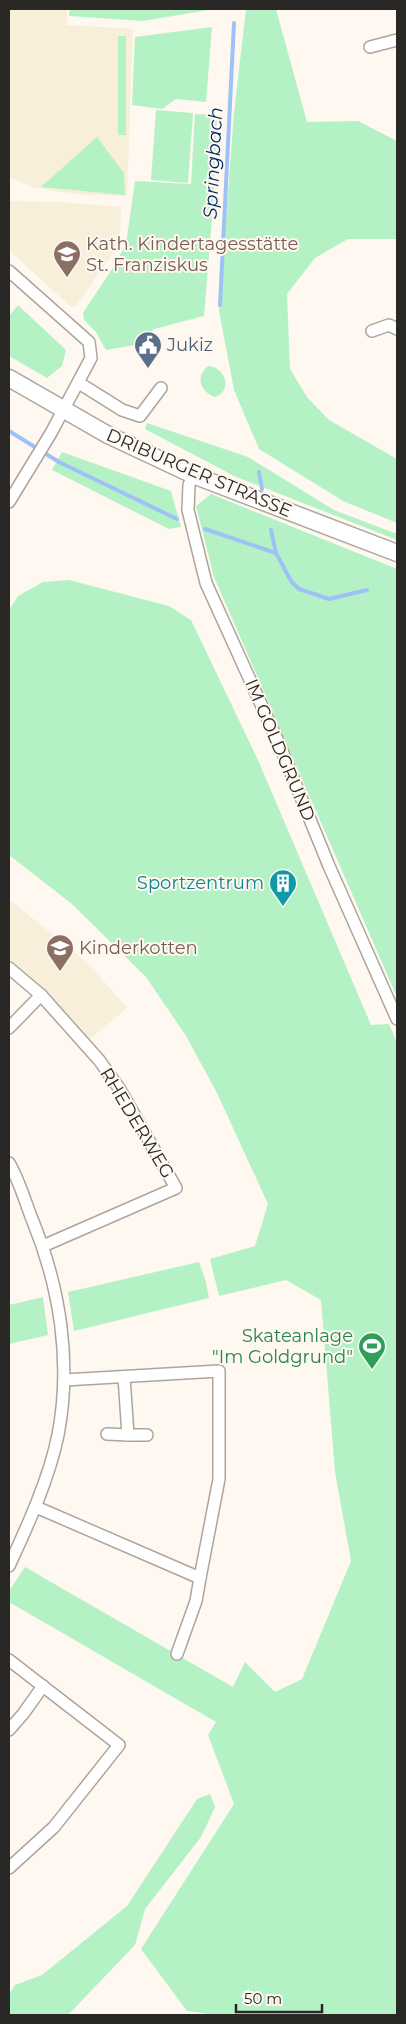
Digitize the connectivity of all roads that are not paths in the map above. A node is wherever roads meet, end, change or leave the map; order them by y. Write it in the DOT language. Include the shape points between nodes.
graph roads {
  1 [pos="397,40"];
  2 [pos="370,48"];
  3 [pos="9,271"];
  4 [pos="397,329"];
  5 [pos="372,332"];
  6 [pos="9,378"];
  7 [pos="78,383"];
  8 [pos="161,388"];
  9 [pos="63,411"];
  10 [pos="193,475"];
  11 [pos="9,502"];
  12 [pos="397,553"];
  13 [pos="9,968"];
  14 [pos="42,995"];
  15 [pos="397,1019"];
  16 [pos="9,1028"];
  17 [pos="9,1163"];
  18 [pos="43,1246"];
  19 [pos="124,1377"];
  20 [pos="64,1380"];
  21 [pos="107,1434"];
  22 [pos="128,1434"];
  23 [pos="148,1435"];
  24 [pos="36,1507"];
  25 [pos="9,1566"];
  26 [pos="200,1578"];
  27 [pos="177,1654"];
  28 [pos="9,1660"];
  29 [pos="43,1686"];
  30 [pos="9,1730"];
  31 [pos="9,1868"];
  1 -- 2 [label="street"];
  3 -- 7 [label="street" via="89,342 91,358"];
  4 -- 5 [label="street" via="389,325"];
  6 -- 9 [label="main road, DRIBURGER STRASSE"];
  7 -- 8 [label="street" via="122,410 140,416"];
  7 -- 9 [label="street"];
  9 -- 10 [label="main road, DRIBURGER STRASSE" via="108,436"];
  9 -- 11 [label="street"];
  10 -- 12 [label="main road, DRIBURGER STRASSE"];
  10 -- 15 [label="street, IM GOLDGRUND" via="189,485 188,510 206,583"];
  13 -- 14 [label="street, RHEDERWEG"];
  14 -- 16 [label="street"];
  14 -- 18 [label="street, RHEDERWEG" via="119,1088 176,1188"];
  17 -- 18 [label="street"];
  18 -- 20 [label="street" via="60,1312"];
  19 -- 20 [label="street"];
  19 -- 22 [label="street"];
  19 -- 26 [label="street" via="219,1371 219,1479"];
  20 -- 24 [label="street" via="58,1435"];
  21 -- 22 [label="street"];
  22 -- 23 [label="street"];
  24 -- 25 [label="street"];
  24 -- 26 [label="street"];
  26 -- 27 [label="street" via="196,1601"];
  28 -- 29 [label="street"];
  29 -- 30 [label="street"];
  29 -- 31 [label="street" via="119,1745 54,1827"];
}
